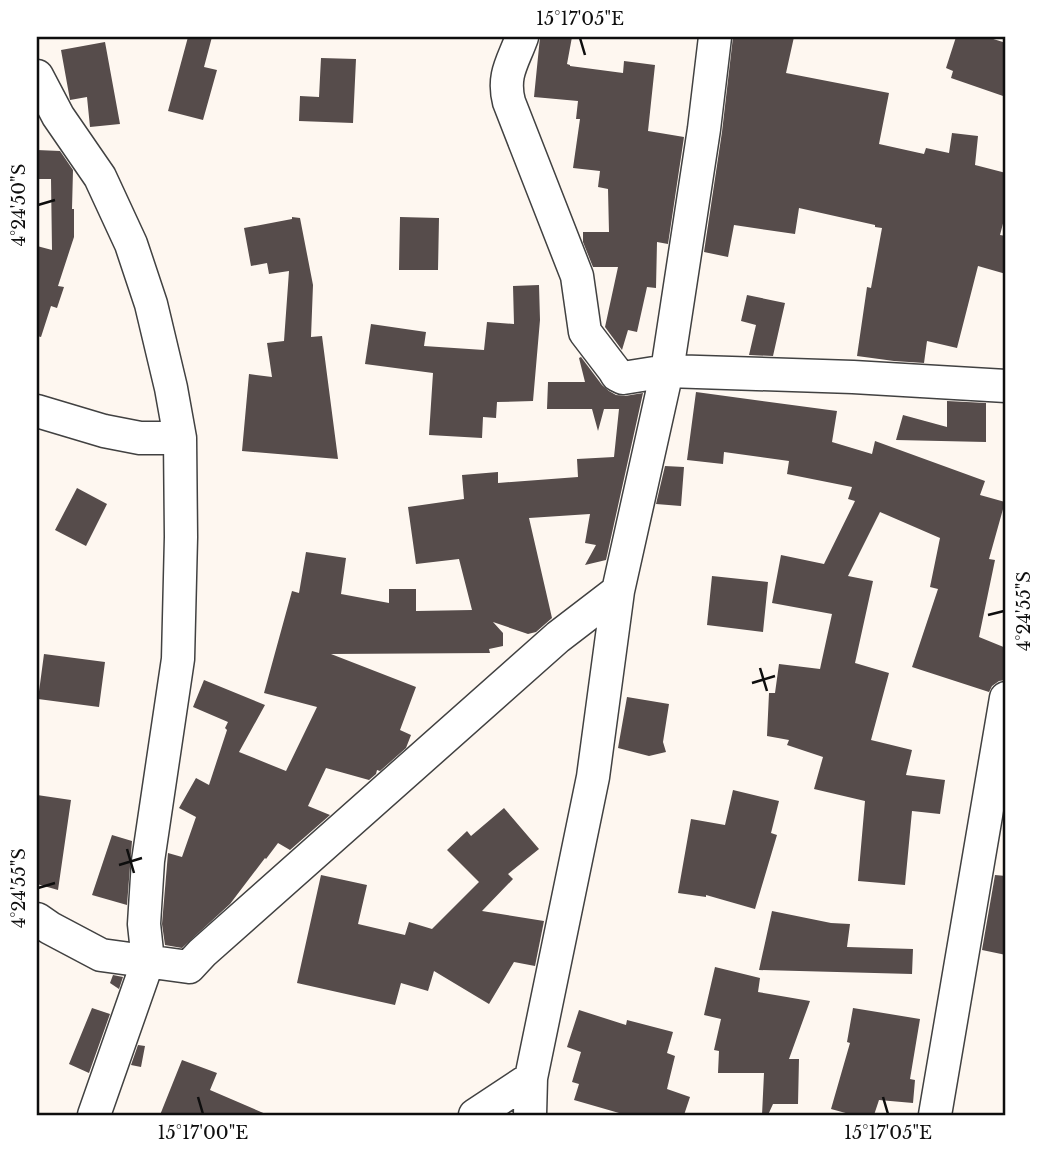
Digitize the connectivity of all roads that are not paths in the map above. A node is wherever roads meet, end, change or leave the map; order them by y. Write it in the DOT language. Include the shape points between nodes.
graph roads {
  1 [pos="522,37"];
  2 [pos="715,37"];
  3 [pos="37,76"];
  4 [pos="667,370"];
  5 [pos="1006,386"];
  6 [pos="37,411"];
  7 [pos="180,438"];
  8 [pos="618,591"];
  9 [pos="1006,698"];
  10 [pos="37,919"];
  11 [pos="148,961"];
  12 [pos="531,1078"];
  13 [pos="94,1115"];
  14 [pos="475,1115"];
  15 [pos="530,1115"];
  16 [pos="935,1115"];
  1 -- 4 [label="street" via="505,88 577,276 585,332 623,378"];
  2 -- 4 [label="street"];
  3 -- 7 [label="street" via="100,177 131,244 151,304"];
  4 -- 5 [label="street"];
  4 -- 8 [label="street"];
  6 -- 7 [label="street" via="140,438"];
  7 -- 11 [label="street" via="178,659 148,861 144,924"];
  8 -- 11 [label="street" via="549,646 189,967"];
  8 -- 12 [label="street" via="593,777"];
  9 -- 16 [label="street"];
  10 -- 11 [label="street" via="101,955"];
  11 -- 13 [label="street"];
  12 -- 14 [label="street"];
  12 -- 15 [label="street"];
}
